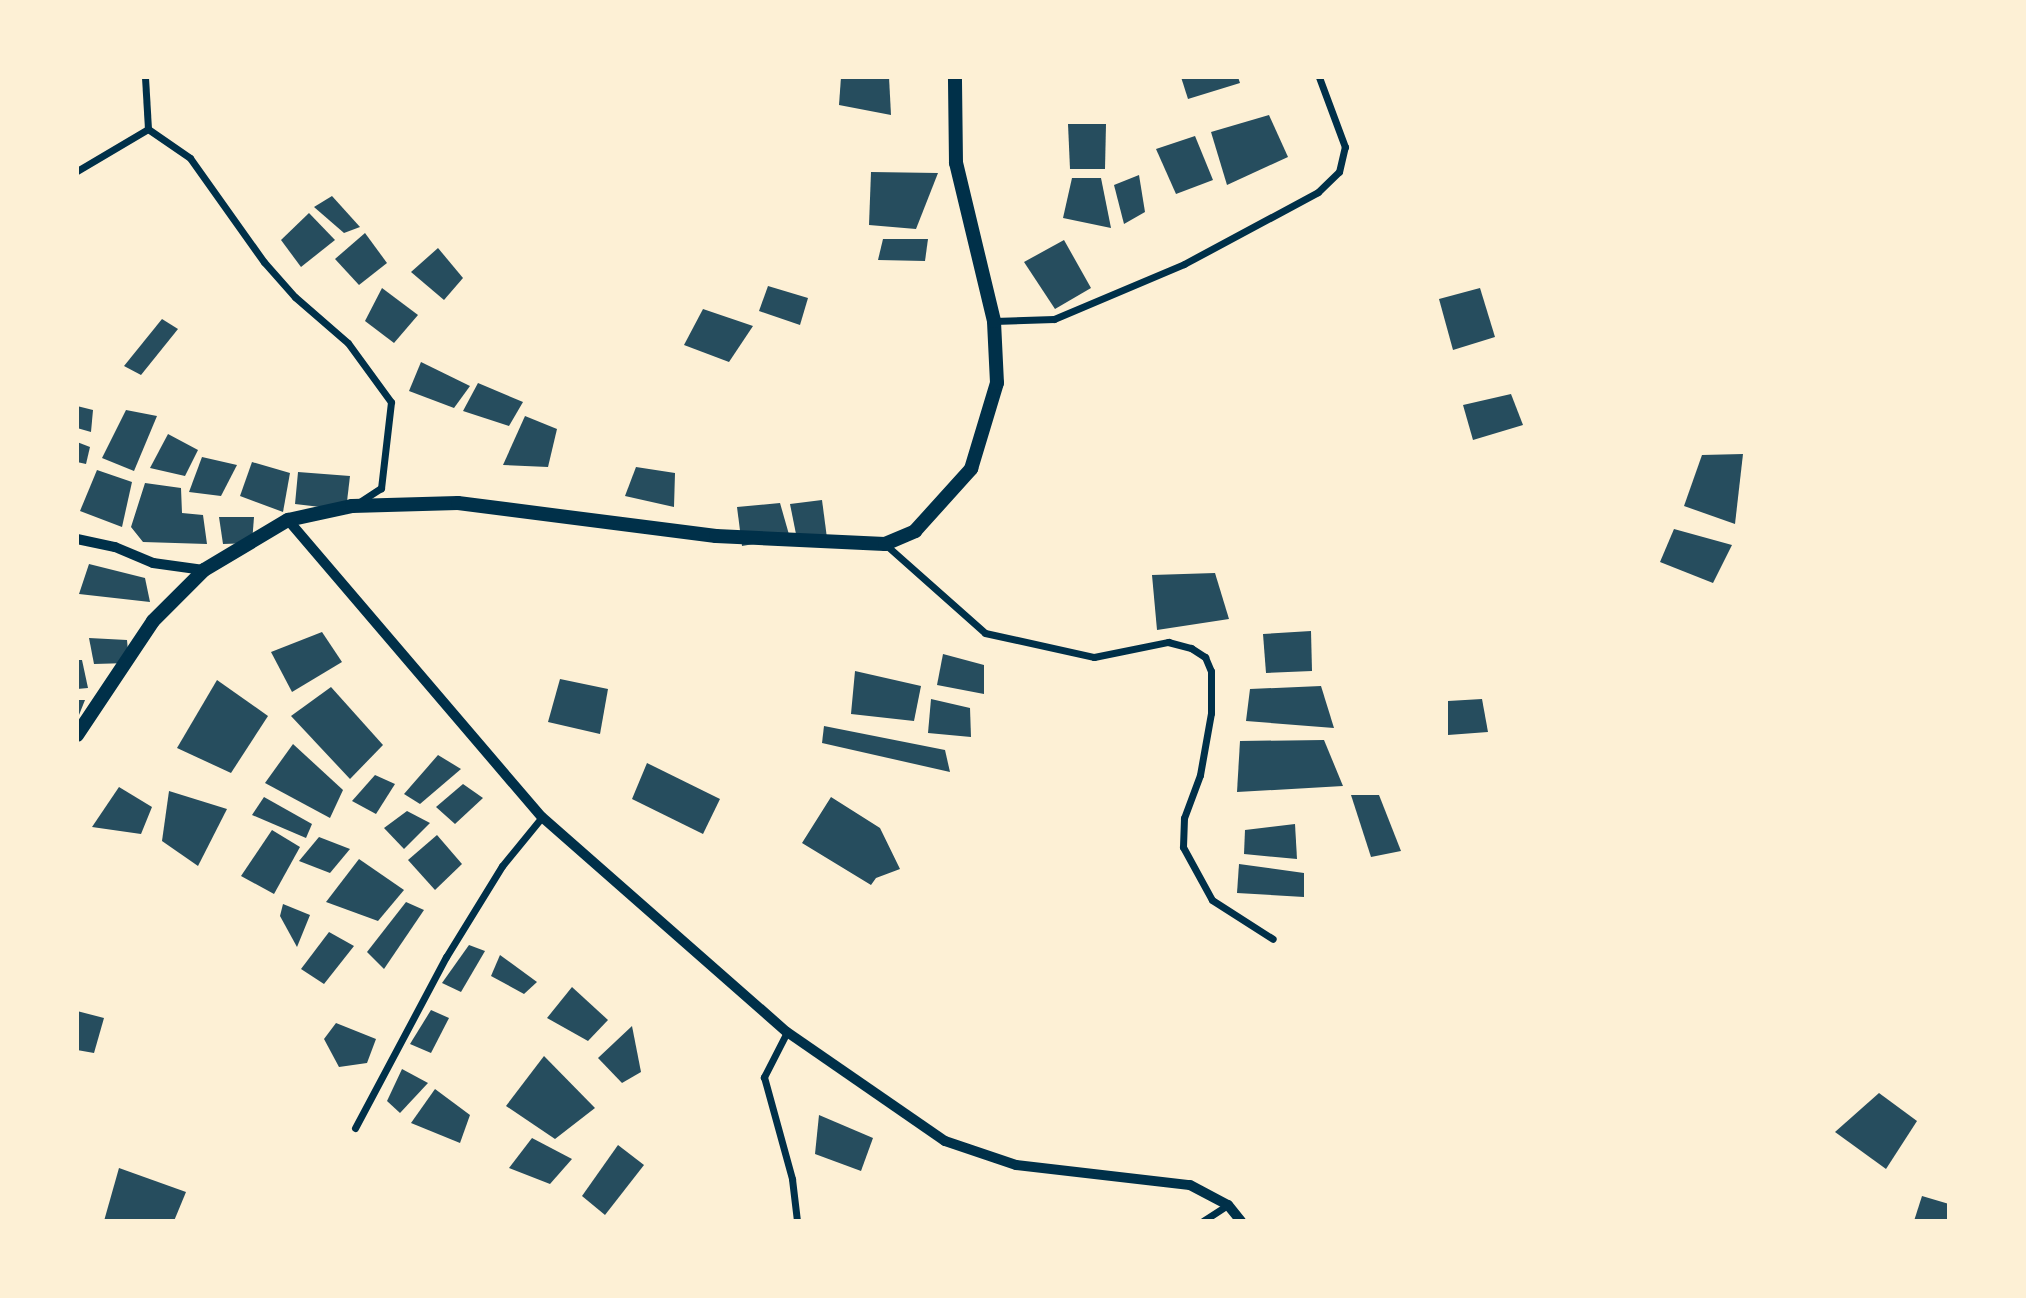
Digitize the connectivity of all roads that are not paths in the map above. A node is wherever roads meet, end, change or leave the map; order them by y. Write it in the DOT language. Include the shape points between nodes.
graph roads {
  1 [pos="145,77"];
  2 [pos="955,77"];
  3 [pos="1320,77"];
  4 [pos="148,129"];
  5 [pos="77,171"];
  6 [pos="994,321"];
  7 [pos="352,506"];
  8 [pos="288,520"];
  9 [pos="77,539"];
  10 [pos="885,544"];
  11 [pos="204,570"];
  12 [pos="77,735"];
  13 [pos="542,817"];
  14 [pos="1273,939"];
  15 [pos="787,1031"];
  16 [pos="355,1128"];
  17 [pos="1228,1205"];
  18 [pos="797,1221"];
  19 [pos="1203,1221"];
  20 [pos="1241,1221"];
  1 -- 4 [label="street"];
  2 -- 6 [label="highway" via="956,163"];
  3 -- 6 [label="street" via="1345,147 1339,172 1318,192 1184,264 1054,319"];
  4 -- 5 [label="street"];
  4 -- 7 [label="street" via="190,158 264,262 295,298 348,343 391,402 381,488"];
  6 -- 10 [label="highway" via="997,383 971,469 915,531"];
  7 -- 8 [label="highway"];
  7 -- 10 [label="highway" via="458,503 716,536"];
  8 -- 11 [label="highway"];
  8 -- 13 [label="street"];
  9 -- 11 [label="street" via="116,547 153,563"];
  10 -- 14 [label="street" via="985,633 1094,657 1168,642 1205,657 1211,671 1211,713 1200,775 1184,818 1183,847 1212,900"];
  11 -- 12 [label="highway" via="153,621"];
  13 -- 15 [label="street"];
  13 -- 16 [label="street" via="502,866 446,957"];
  15 -- 17 [label="street" via="945,1142 991,1160 1190,1185"];
  15 -- 18 [label="street" via="765,1077 792,1179"];
  17 -- 19 [label="street"];
  17 -- 20 [label="street"];
}
